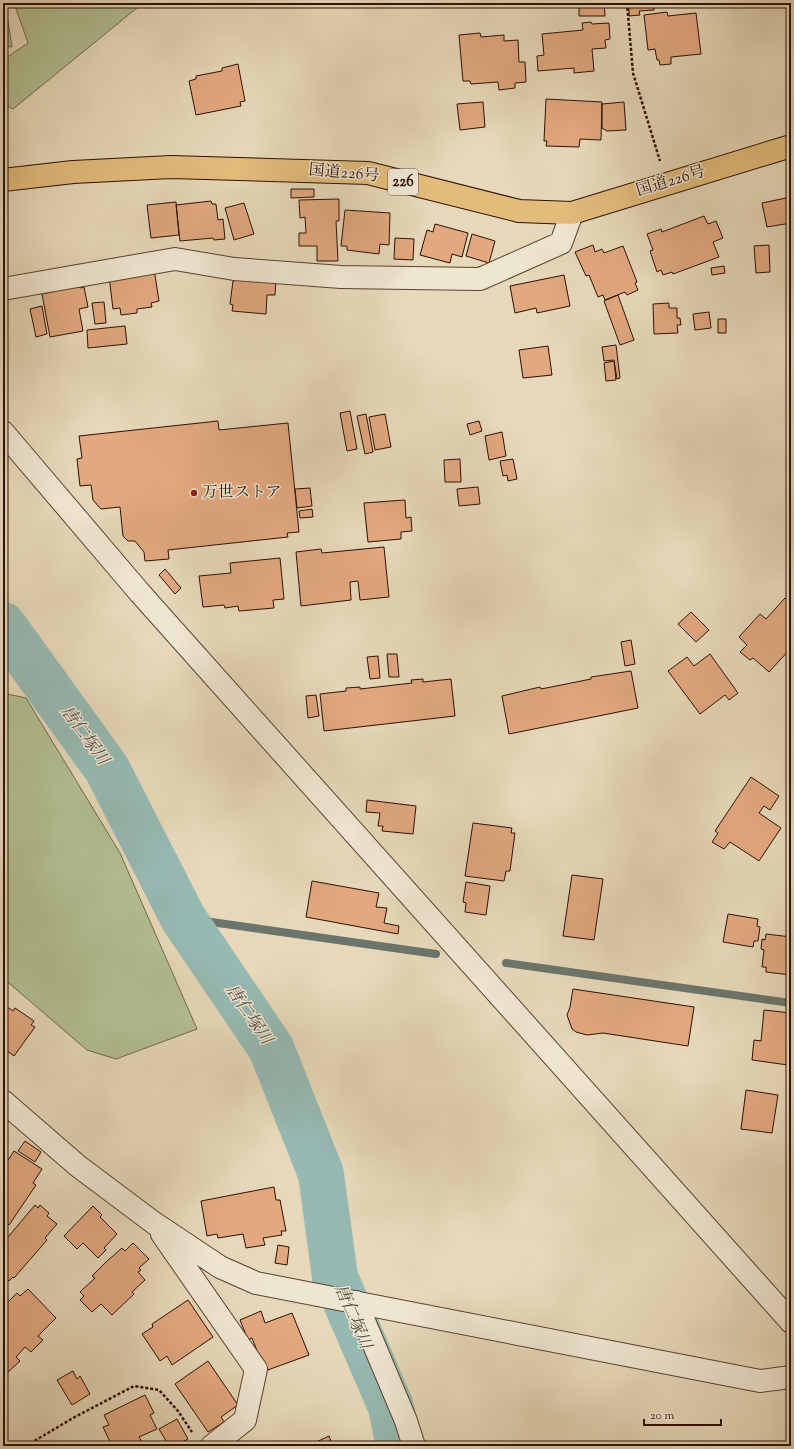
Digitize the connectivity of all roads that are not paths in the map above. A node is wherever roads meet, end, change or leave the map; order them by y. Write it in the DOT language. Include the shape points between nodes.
graph roads {
  1 [pos="791,146"];
  2 [pos="3,180"];
  3 [pos="572,213"];
  4 [pos="3,289"];
  5 [pos="3,432"];
  6 [pos="3,1101"];
  7 [pos="154,1223"];
  8 [pos="356,1302"];
  9 [pos="791,1321"];
  10 [pos="791,1377"];
  11 [pos="212,1446"];
  12 [pos="414,1446"];
  1 -- 3 [label="highway, 国道226号 / 226"];
  2 -- 3 [label="highway, 国道226号 / 226" via="73,172 171,167 368,173 519,211"];
  3 -- 4 [label="street" via="560,243 480,279 341,277 234,268 175,259"];
  5 -- 9 [label="street" via="140,593"];
  6 -- 7 [label="street" via="78,1166"];
  7 -- 8 [label="street" via="220,1267 256,1283"];
  7 -- 11 [label="street" via="256,1369 245,1420"];
  8 -- 10 [label="street" via="760,1381"];
  8 -- 12 [label="street"];
}
